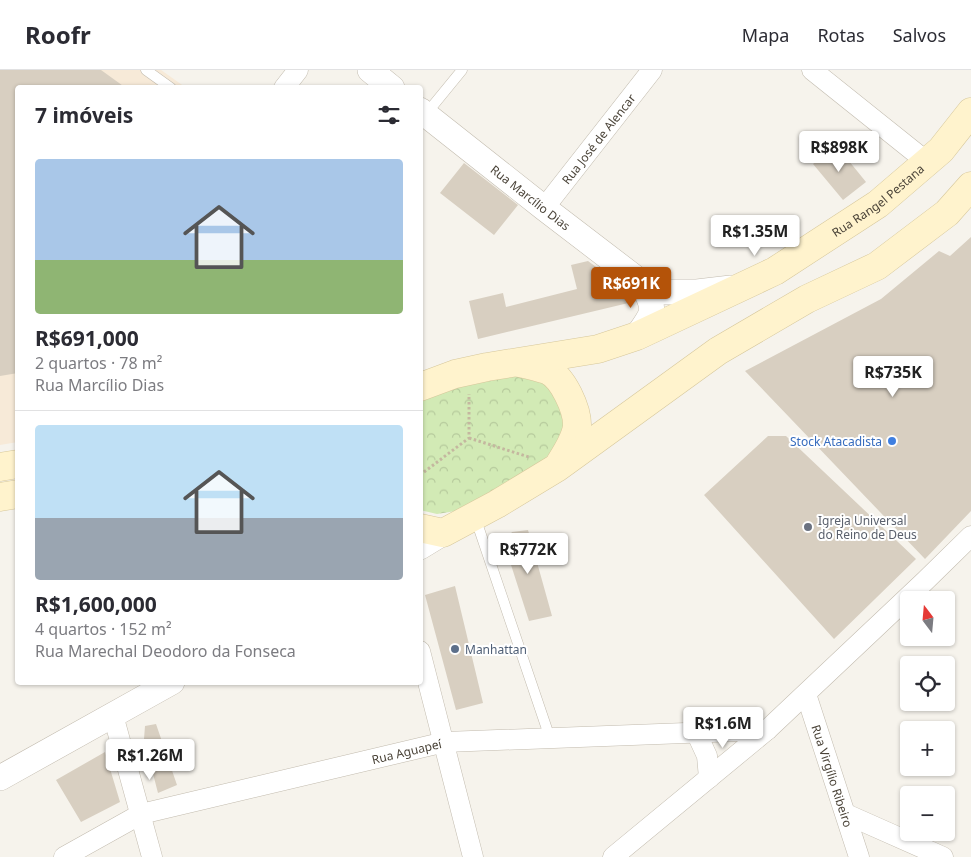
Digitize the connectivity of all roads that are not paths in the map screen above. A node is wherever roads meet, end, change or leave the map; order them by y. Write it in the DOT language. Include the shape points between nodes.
graph roads {
  1 [pos="146,70"];
  2 [pos="298,70"];
  3 [pos="370,70"];
  4 [pos="462,70"];
  5 [pos="652,70"];
  6 [pos="812,70"];
  7 [pos="167,85"];
  8 [pos="286,85"];
  9 [pos="388,85"];
  10 [pos="423,112"];
  11 [pos="971,112"];
  12 [pos="927,162"];
  13 [pos="971,186"];
  14 [pos="544,208"];
  15 [pos="642,283"];
  16 [pos="742,287"];
  17 [pos="637,336"];
  18 [pos="519,362"];
  19 [pos="423,386"];
  20 [pos="15,464"];
  21 [pos="558,466"];
  22 [pos="0,467"];
  23 [pos="15,494"];
  24 [pos="0,497"];
  25 [pos="475,516"];
  26 [pos="428,536"];
  27 [pos="971,536"];
  28 [pos="423,662"];
  29 [pos="167,685"];
  30 [pos="806,694"];
  31 [pos="114,715"];
  32 [pos="767,730"];
  33 [pos="696,732"];
  34 [pos="550,738"];
  35 [pos="445,742"];
  36 [pos="0,778"];
  37 [pos="709,778"];
  38 [pos="141,814"];
  39 [pos="846,814"];
  40 [pos="64,857"];
  41 [pos="152,857"];
  42 [pos="473,857"];
  43 [pos="613,857"];
  44 [pos="859,857"];
  45 [pos="944,857"];
  1 -- 7 [label="lane"];
  2 -- 8 [label="street"];
  3 -- 9 [label="street"];
  4 -- 10 [label="lane"];
  5 -- 14 [label="street, Rua José de Alencar"];
  6 -- 12 [label="street"];
  10 -- 14 [label="street, Rua Marcílio Dias"];
  11 -- 12 [label="main road, Rua Rangel Pestana" via="941,150"];
  12 -- 16 [label="main road, Rua Rangel Pestana" via="878,204 775,271"];
  13 -- 21 [label="main road" via="947,213 877,266 807,299 718,351"];
  14 -- 15 [label="street, Rua Marcílio Dias"];
  15 -- 16 [label="street, Rua Marcílio Dias" via="664,292"];
  15 -- 17 [label="street" via="651,302 652,316"];
  16 -- 17 [label="main road, Rua Rangel Pestana"];
  17 -- 18 [label="main road, Rua Rangel Pestana" via="598,350"];
  18 -- 19 [label="main road" via="455,374"];
  18 -- 21 [label="main road" via="548,371 569,395 577,427"];
  20 -- 22 [label="main road"];
  21 -- 25 [label="main road"];
  23 -- 24 [label="main road"];
  25 -- 26 [label="main road"];
  25 -- 34 [label="lane"];
  27 -- 30 [label="street"];
  28 -- 35 [label="street"];
  29 -- 31 [label="street"];
  30 -- 32 [label="street"];
  30 -- 39 [label="street, Rua Virgílio Ribeiro"];
  31 -- 36 [label="street"];
  31 -- 38 [label="street"];
  32 -- 33 [label="street, Rua Aguapeí"];
  32 -- 37 [label="street"];
  33 -- 34 [label="street, Rua Aguapeí"];
  33 -- 37 [label="street" via="707,756"];
  34 -- 35 [label="street, Rua Aguapeí"];
  35 -- 38 [label="street, Rua Aguapeí"];
  35 -- 42 [label="street"];
  37 -- 43 [label="street"];
  38 -- 40 [label="street, Rua Aguapeí"];
  38 -- 41 [label="street"];
  39 -- 44 [label="street, Rua Virgílio Ribeiro"];
  39 -- 45 [label="street"];
}
